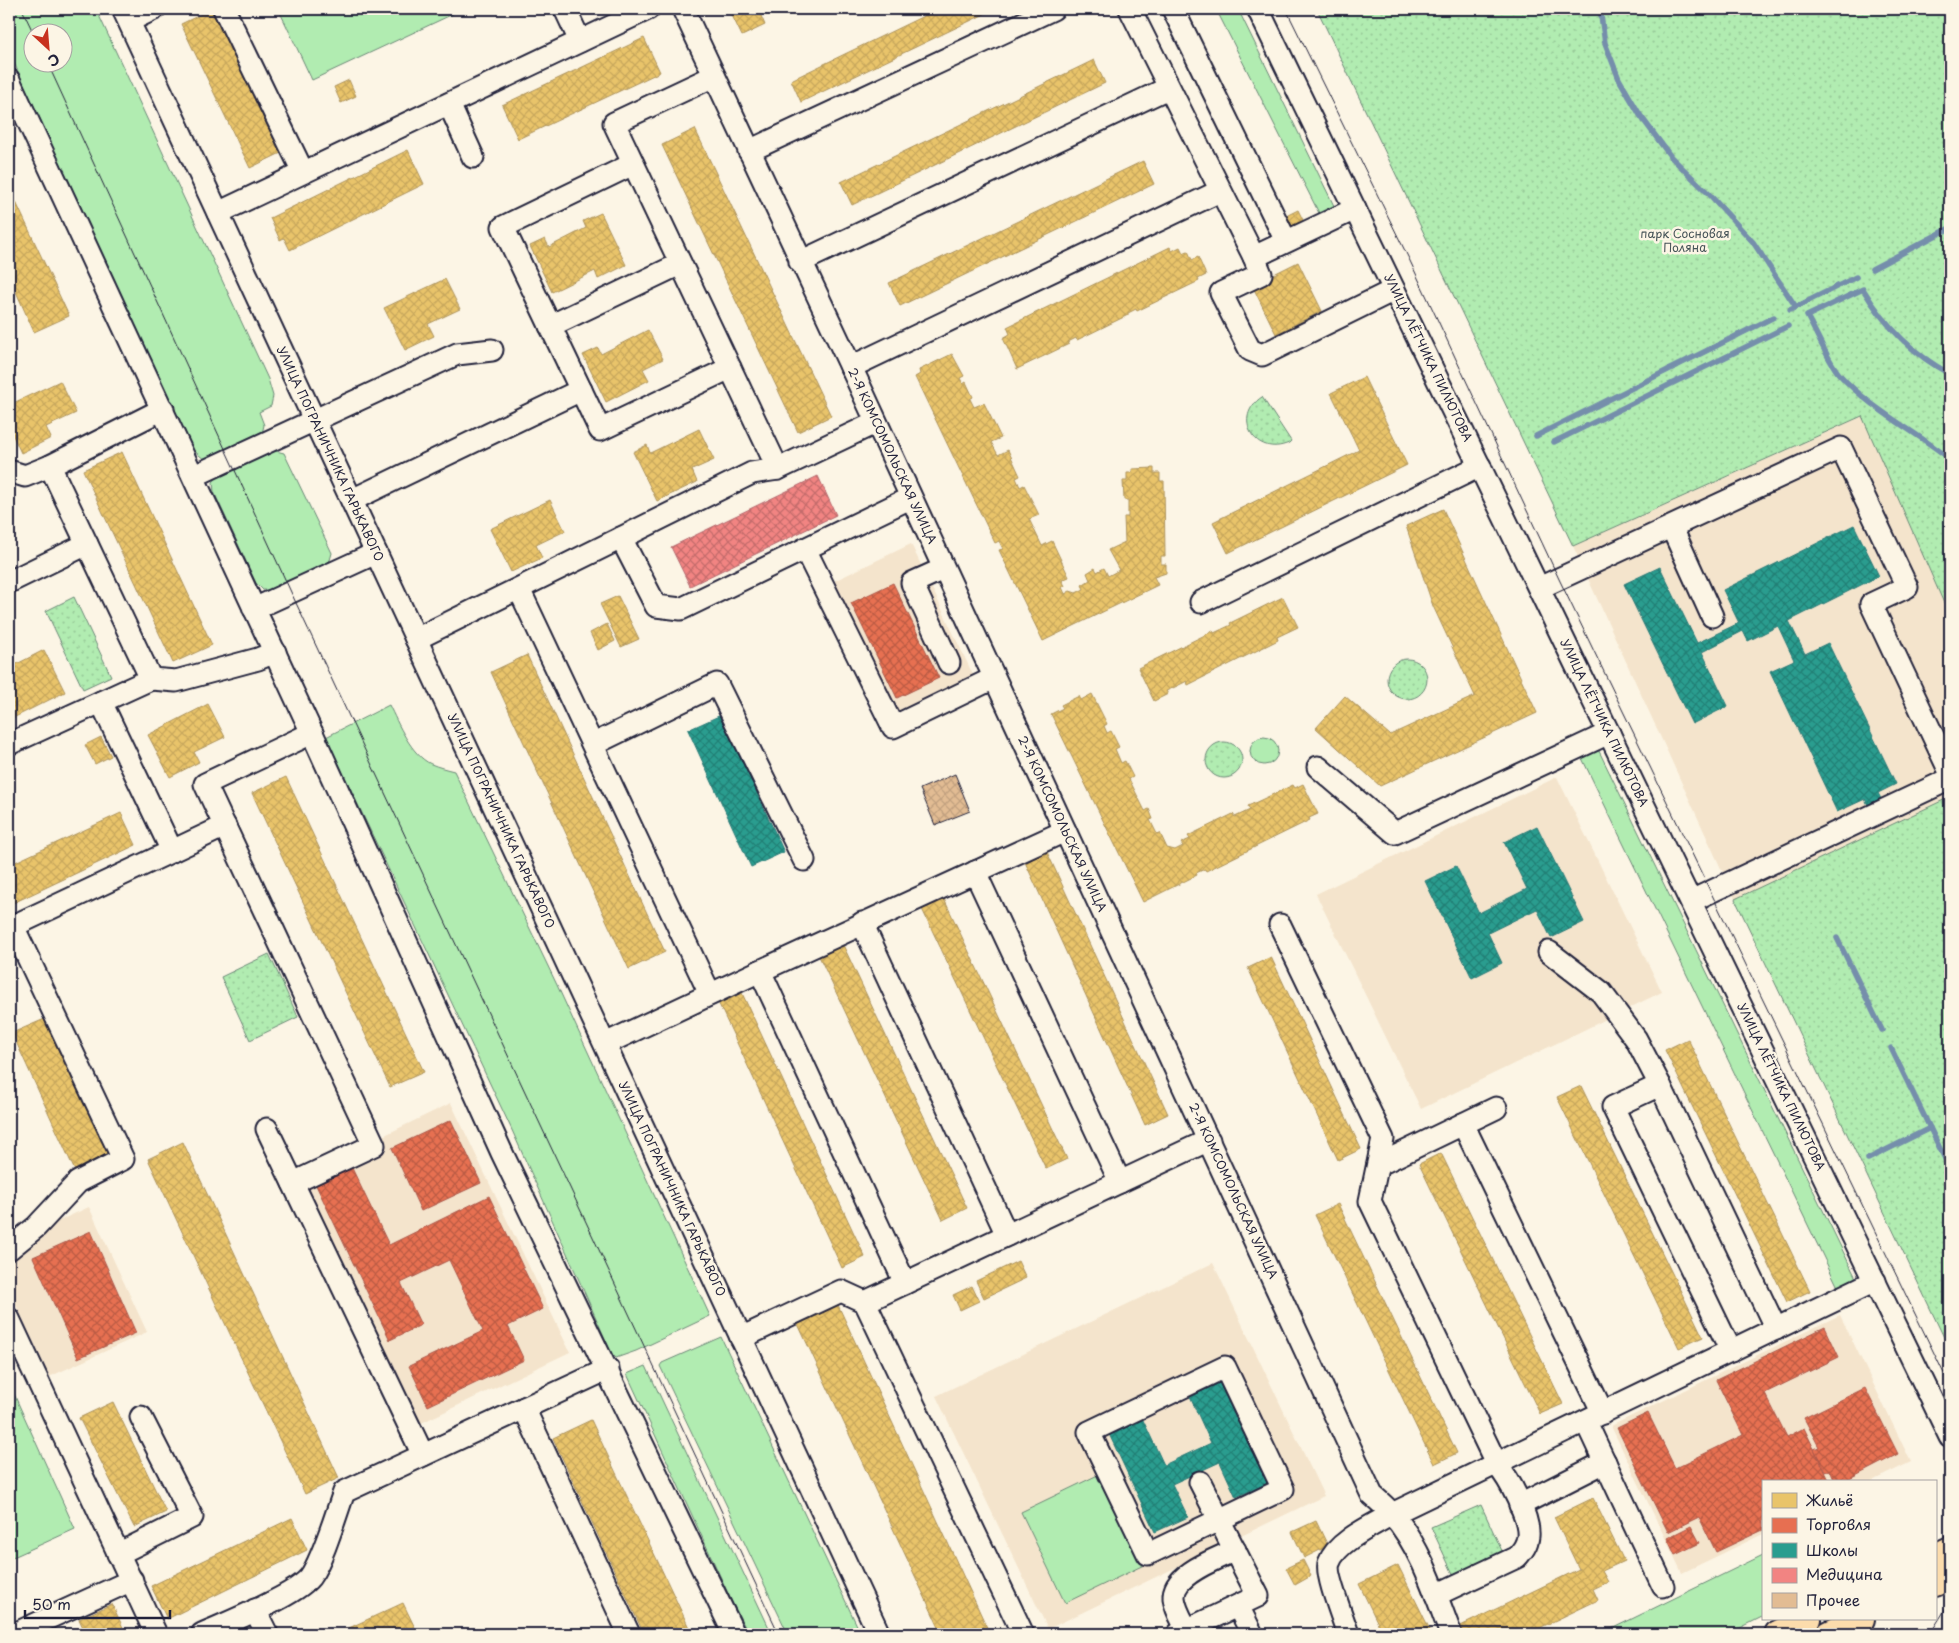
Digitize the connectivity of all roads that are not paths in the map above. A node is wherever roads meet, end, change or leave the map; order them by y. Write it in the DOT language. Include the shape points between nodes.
graph roads {
  1 [pos="154,9"];
  2 [pos="224,9"];
  3 [pos="565,9"];
  4 [pos="648,9"];
  5 [pos="683,9"];
  6 [pos="1053,9"];
  7 [pos="1130,9"];
  8 [pos="1173,9"];
  9 [pos="1258,9"];
  10 [pos="126,15"];
  11 [pos="580,41"];
  12 [pos="714,76"];
  13 [pos="9,80"];
  14 [pos="1168,88"];
  15 [pos="449,104"];
  16 [pos="749,151"];
  17 [pos="472,158"];
  18 [pos="633,164"];
  19 [pos="303,172"];
  20 [pos="1220,190"];
  21 [pos="1355,209"];
  22 [pos="218,213"];
  23 [pos="1286,241"];
  24 [pos="1254,257"];
  25 [pos="800,262"];
  26 [pos="680,264"];
  27 [pos="1394,290"];
  28 [pos="550,326"];
  29 [pos="492,350"];
  30 [pos="851,367"];
  31 [pos="730,368"];
  32 [pos="581,390"];
  33 [pos="162,409"];
  34 [pos="315,421"];
  35 [pos="876,423"];
  36 [pos="50,466"];
  37 [pos="1480,466"];
  38 [pos="778,469"];
  39 [pos="194,476"];
  40 [pos="14,477"];
  41 [pos="910,498"];
  42 [pos="352,500"];
  43 [pos="1672,528"];
  44 [pos="621,538"];
  45 [pos="87,544"];
  46 [pos="805,549"];
  47 [pos="376,553"];
  48 [pos="943,569"];
  49 [pos="9,582"];
  50 [pos="520,588"];
  51 [pos="1539,588"];
  52 [pos="1201,602"];
  53 [pos="254,608"];
  54 [pos="1712,616"];
  55 [pos="416,639"];
  56 [pos="275,652"];
  57 [pos="950,663"];
  58 [pos="994,678"];
  59 [pos="151,679"];
  60 [pos="101,702"];
  61 [pos="312,733"];
  62 [pos="1609,733"];
  63 [pos="9,744"];
  64 [pos="594,744"];
  65 [pos="1318,767"];
  66 [pos="1950,772"];
  67 [pos="1950,779"];
  68 [pos="225,826"];
  69 [pos="1065,830"];
  70 [pos="172,851"];
  71 [pos="804,860"];
  72 [pos="975,872"];
  73 [pos="1691,901"];
  74 [pos="862,924"];
  75 [pos="1280,926"];
  76 [pos="11,927"];
  77 [pos="1549,952"];
  78 [pos="760,971"];
  79 [pos="710,994"];
  80 [pos="605,1044"];
  81 [pos="1660,1085"];
  82 [pos="1496,1108"];
  83 [pos="1463,1124"];
  84 [pos="267,1129"];
  85 [pos="1209,1140"];
  86 [pos="1378,1165"];
  87 [pos="1120,1182"];
  88 [pos="293,1183"];
  89 [pos="1007,1235"];
  90 [pos="9,1249"];
  91 [pos="1875,1281"];
  92 [pos="905,1283"];
  93 [pos="865,1302"];
  94 [pos="9,1319"];
  95 [pos="1776,1329"];
  96 [pos="741,1338"];
  97 [pos="1731,1351"];
  98 [pos="608,1368"];
  99 [pos="524,1408"];
  100 [pos="141,1417"];
  101 [pos="1594,1418"];
  102 [pos="1950,1437"];
  103 [pos="423,1455"];
  104 [pos="1605,1462"];
  105 [pos="1497,1465"];
  106 [pos="1200,1482"];
  107 [pos="1520,1505"];
  108 [pos="1392,1514"];
  109 [pos="1218,1520"];
  110 [pos="1235,1550"];
  111 [pos="1950,1550"];
  112 [pos="118,1554"];
  113 [pos="1936,1557"];
  114 [pos="1950,1575"];
  115 [pos="132,1580"];
  116 [pos="1936,1582"];
  117 [pos="1663,1586"];
  118 [pos="1436,1595"];
  119 [pos="1238,1606"];
  120 [pos="255,1610"];
  121 [pos="1806,1620"];
  122 [pos="1858,1620"];
  123 [pos="1183,1632"];
  124 [pos="1450,1632"];
  125 [pos="14,1634"];
  126 [pos="156,1634"];
  127 [pos="202,1634"];
  128 [pos="266,1634"];
  129 [pos="629,1634"];
  130 [pos="734,1634"];
  131 [pos="879,1634"];
  132 [pos="1023,1634"];
  133 [pos="1252,1634"];
  134 [pos="1348,1634"];
  135 [pos="1778,1634"];
  136 [pos="1830,1634"];
  1 -- 10 [label="street"];
  2 -- 19 [label="street"];
  3 -- 11 [label="street"];
  4 -- 11 [label="street"];
  5 -- 12 [label="street, 2-Я КОМСОМОЛЬСКАЯ УЛИЦА"];
  6 -- 16 [label="street"];
  7 -- 14 [label="street"];
  8 -- 23 [label="street"];
  9 -- 21 [label="street, УЛИЦА ЛЁТЧИКА ПИЛЮТОВА"];
  10 -- 22 [label="street, УЛИЦА ПОГРАНИЧНИКА ГАРЬКАВОГО"];
  11 -- 15 [label="street"];
  12 -- 16 [label="street, 2-Я КОМСОМОЛЬСКАЯ УЛИЦА"];
  12 -- 18 [label="street" via="614,123"];
  13 -- 33 [label="street"];
  14 -- 20 [label="street"];
  14 -- 25 [label="street"];
  15 -- 17 [label="street"];
  15 -- 19 [label="street"];
  16 -- 25 [label="street, 2-Я КОМСОМОЛЬСКАЯ УЛИЦА"];
  18 -- 26 [label="street"];
  18 -- 28 [label="street" via="503,227"];
  19 -- 22 [label="street"];
  20 -- 24 [label="street"];
  20 -- 30 [label="street"];
  21 -- 23 [label="street"];
  21 -- 27 [label="street, УЛИЦА ЛЁТЧИКА ПИЛЮТОВА"];
  22 -- 34 [label="street, УЛИЦА ПОГРАНИЧНИКА ГАРЬКАВОГО"];
  23 -- 24 [label="street"];
  24 -- 27 [label="street" via="1261,274 1221,293 1250,350 1262,355"];
  25 -- 30 [label="street, 2-Я КОМСОМОЛЬСКАЯ УЛИЦА"];
  26 -- 28 [label="street"];
  26 -- 31 [label="street"];
  27 -- 37 [label="street, УЛИЦА ЛЁТЧИКА ПИЛЮТОВА"];
  28 -- 32 [label="street"];
  29 -- 34 [label="street" via="457,354"];
  30 -- 35 [label="street, 2-Я КОМСОМОЛЬСКАЯ УЛИЦА"];
  31 -- 32 [label="street" via="600,430"];
  31 -- 38 [label="street"];
  32 -- 42 [label="street"];
  33 -- 36 [label="street"];
  33 -- 39 [label="street"];
  34 -- 39 [label="street"];
  34 -- 42 [label="street, УЛИЦА ПОГРАНИЧНИКА ГАРЬКАВОГО"];
  35 -- 38 [label="street"];
  35 -- 41 [label="street, 2-Я КОМСОМОЛЬСКАЯ УЛИЦА"];
  36 -- 40 [label="street"];
  36 -- 45 [label="street"];
  37 -- 51 [label="street, УЛИЦА ЛЁТЧИКА ПИЛЮТОВА"];
  37 -- 52 [label="street"];
  38 -- 44 [label="street" via="752,473"];
  39 -- 53 [label="street"];
  41 -- 46 [label="street"];
  41 -- 48 [label="street, 2-Я КОМСОМОЛЬСКАЯ УЛИЦА"];
  42 -- 47 [label="street, УЛИЦА ПОГРАНИЧНИКА ГАРЬКАВОГО"];
  43 -- 51 [label="street"];
  43 -- 54 [label="street"];
  43 -- 66 [label="street" via="1842,448 1907,587 1871,604"];
  44 -- 46 [label="street" via="656,606 681,609"];
  44 -- 50 [label="street"];
  45 -- 49 [label="street"];
  45 -- 59 [label="street"];
  46 -- 58 [label="street" via="893,727"];
  47 -- 53 [label="street"];
  47 -- 55 [label="street, УЛИЦА ПОГРАНИЧНИКА ГАРЬКАВОГО"];
  48 -- 57 [label="street" via="912,583"];
  48 -- 58 [label="street, 2-Я КОМСОМОЛЬСКАЯ УЛИЦА"];
  50 -- 55 [label="street"];
  50 -- 64 [label="street"];
  51 -- 62 [label="street, УЛИЦА ЛЁТЧИКА ПИЛЮТОВА"];
  53 -- 56 [label="street"];
  55 -- 80 [label="street, УЛИЦА ПОГРАНИЧНИКА ГАРЬКАВОГО"];
  56 -- 59 [label="street" via="258,660 176,681"];
  56 -- 61 [label="street"];
  58 -- 69 [label="street, 2-Я КОМСОМОЛЬСКАЯ УЛИЦА"];
  59 -- 60 [label="street"];
  60 -- 63 [label="street"];
  60 -- 70 [label="street"];
  61 -- 68 [label="street" via="205,784"];
  61 -- 98 [label="street" via="502,1153"];
  62 -- 65 [label="street" via="1395,833"];
  62 -- 73 [label="street, УЛИЦА ЛЁТЧИКА ПИЛЮТОВА"];
  64 -- 71 [label="street" via="717,684"];
  64 -- 79 [label="street"];
  67 -- 73 [label="street"];
  68 -- 70 [label="street"];
  68 -- 88 [label="street" via="374,1145"];
  69 -- 72 [label="street"];
  69 -- 85 [label="street, 2-Я КОМСОМОЛЬСКАЯ УЛИЦА"];
  70 -- 76 [label="street"];
  72 -- 74 [label="street"];
  72 -- 87 [label="street"];
  73 -- 91 [label="street, УЛИЦА ЛЁТЧИКА ПИЛЮТОВА"];
  74 -- 78 [label="street"];
  74 -- 89 [label="street"];
  75 -- 86 [label="street" via="1383,1139"];
  76 -- 90 [label="street" via="123,1159 78,1182 36,1227"];
  77 -- 81 [label="street" via="1601,992 1636,1039"];
  78 -- 79 [label="street"];
  78 -- 92 [label="street"];
  79 -- 80 [label="street"];
  80 -- 96 [label="street, УЛИЦА ПОГРАНИЧНИКА ГАРЬКАВОГО"];
  81 -- 95 [label="street"];
  81 -- 97 [label="street" via="1612,1107"];
  82 -- 83 [label="street"];
  83 -- 86 [label="street"];
  83 -- 101 [label="street"];
  84 -- 88 [label="street"];
  85 -- 87 [label="street"];
  85 -- 108 [label="street, 2-Я КОМСОМОЛЬСКАЯ УЛИЦА" via="1372,1495"];
  86 -- 105 [label="street" via="1370,1202"];
  87 -- 89 [label="street"];
  88 -- 103 [label="street"];
  89 -- 92 [label="street"];
  91 -- 95 [label="street"];
  91 -- 102 [label="street, УЛИЦА ЛЁТЧИКА ПИЛЮТОВА"];
  92 -- 93 [label="street"];
  93 -- 96 [label="street" via="841,1291"];
  93 -- 132 [label="street"];
  94 -- 112 [label="street"];
  95 -- 97 [label="street"];
  96 -- 131 [label="street, УЛИЦА ПОГРАНИЧНИКА ГАРЬКАВОГО"];
  97 -- 101 [label="street"];
  98 -- 99 [label="street"];
  98 -- 130 [label="street"];
  99 -- 103 [label="street"];
  99 -- 129 [label="street"];
  100 -- 112 [label="street" via="192,1517"];
  101 -- 104 [label="street"];
  101 -- 105 [label="street"];
  103 -- 120 [label="street" via="344,1492 310,1577 297,1589"];
  104 -- 107 [label="street"];
  104 -- 117 [label="street"];
  105 -- 107 [label="street"];
  105 -- 108 [label="street"];
  106 -- 109 [label="street"];
  107 -- 118 [label="street" via="1528,1535 1525,1549 1517,1557"];
  108 -- 118 [label="street, 2-Я КОМСОМОЛЬСКАЯ УЛИЦА" via="1414,1546"];
  108 -- 134 [label="street" via="1349,1540 1336,1551 1328,1565"];
  109 -- 109 [label="street" via="1148,1554 1089,1432 1225,1367 1283,1489"];
  109 -- 110 [label="street"];
  110 -- 119 [label="street" via="1258,1596"];
  110 -- 123 [label="street" via="1186,1575 1177,1583 1173,1596"];
  111 -- 113 [label="main road"];
  112 -- 115 [label="street"];
  114 -- 116 [label="main road"];
  115 -- 125 [label="street"];
  115 -- 126 [label="street"];
  118 -- 124 [label="street, 2-Я КОМСОМОЛЬСКАЯ УЛИЦА"];
  119 -- 123 [label="street"];
  119 -- 133 [label="street"];
  120 -- 127 [label="street"];
  120 -- 128 [label="street"];
  121 -- 135 [label="main road"];
  122 -- 136 [label="main road"];
}
